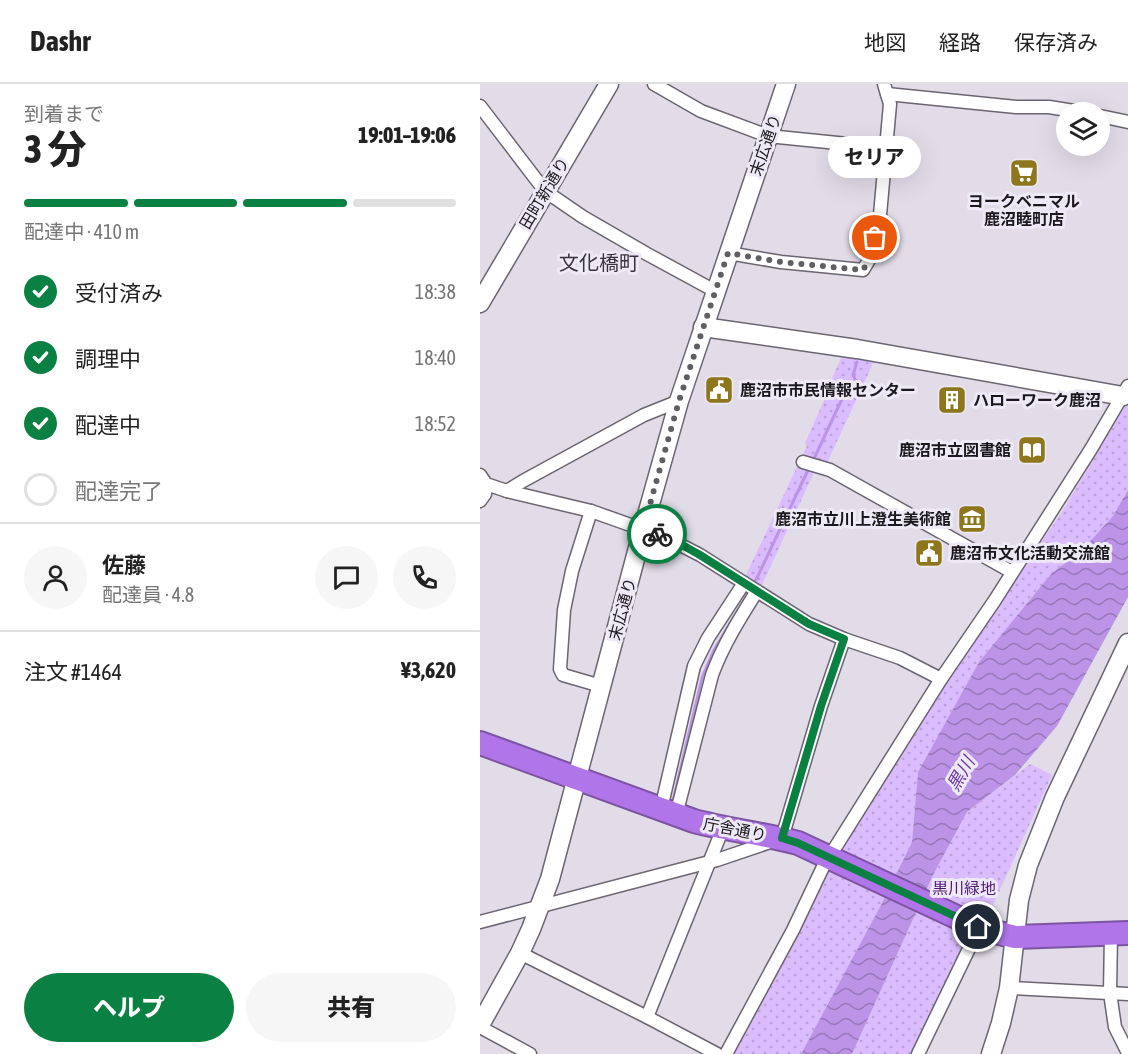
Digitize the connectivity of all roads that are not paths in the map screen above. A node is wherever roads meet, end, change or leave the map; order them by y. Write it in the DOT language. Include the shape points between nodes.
graph roads {
  1 [pos="609,84"];
  2 [pos="654,84"];
  3 [pos="786,84"];
  4 [pos="886,89"];
  5 [pos="480,106"];
  6 [pos="1056,108"];
  7 [pos="1110,116"];
  8 [pos="1127,117"];
  9 [pos="768,136"];
  10 [pos="887,148"];
  11 [pos="545,191"];
  12 [pos="728,253"];
  13 [pos="715,291"];
  14 [pos="482,294"];
  15 [pos="703,327"];
  16 [pos="1125,391"];
  17 [pos="679,401"];
  18 [pos="803,462"];
  19 [pos="482,482"];
  20 [pos="507,491"];
  21 [pos="480,501"];
  22 [pos="591,511"];
  23 [pos="643,529"];
  24 [pos="1012,572"];
  25 [pos="744,583"];
  26 [pos="757,591"];
  27 [pos="844,639"];
  28 [pos="1128,643"];
  29 [pos="941,679"];
  30 [pos="601,686"];
  31 [pos="480,743"];
  32 [pos="577,777"];
  33 [pos="669,812"];
  34 [pos="723,828"];
  35 [pos="782,838"];
  36 [pos="831,859"];
  37 [pos="710,862"];
  38 [pos="541,905"];
  39 [pos="480,922"];
  40 [pos="979,927"];
  41 [pos="1119,934"];
  42 [pos="1015,937"];
  43 [pos="520,953"];
  44 [pos="1009,988"];
  45 [pos="1110,993"];
  46 [pos="1128,994"];
  47 [pos="647,1017"];
  48 [pos="480,1026"];
  49 [pos="1128,1053"];
  50 [pos="530,1054"];
  51 [pos="717,1054"];
  52 [pos="726,1054"];
  53 [pos="918,1054"];
  54 [pos="991,1054"];
  1 -- 11 [label="street, 田町新通り"];
  2 -- 9 [label="street" via="701,111"];
  3 -- 9 [label="street, 末広通り"];
  4 -- 6 [label="street" via="1016,107"];
  4 -- 10 [label="street" via="890,104"];
  5 -- 11 [label="street"];
  7 -- 8 [label="street"];
  9 -- 10 [label="street"];
  9 -- 12 [label="street, 末広通り"];
  10 -- 12 [label="street" via="879,226 863,270"];
  11 -- 13 [label="street" via="583,217"];
  11 -- 14 [label="street, 田町新通り"];
  12 -- 13 [label="street, 末広通り"];
  13 -- 15 [label="street, 末広通り"];
  15 -- 16 [label="street"];
  15 -- 17 [label="street, 末広通り"];
  16 -- 24 [label="street"];
  17 -- 20 [label="street" via="644,415"];
  17 -- 23 [label="street, 末広通り"];
  18 -- 24 [label="street" via="830,470"];
  19 -- 20 [label="street"];
  19 -- 21 [label="street" via="485,494"];
  20 -- 22 [label="street"];
  22 -- 23 [label="street"];
  22 -- 30 [label="street" via="564,610 560,669 563,675"];
  23 -- 25 [label="street" via="692,550"];
  23 -- 30 [label="street, 末広通り"];
  24 -- 29 [label="street"];
  25 -- 26 [label="street"];
  25 -- 33 [label="street" via="694,666"];
  26 -- 27 [label="street" via="809,624"];
  26 -- 33 [label="street" via="719,657"];
  27 -- 29 [label="street" via="900,658"];
  27 -- 35 [label="street"];
  28 -- 42 [label="street" via="1055,797 1028,865"];
  29 -- 36 [label="street"];
  30 -- 32 [label="street, 末広通り"];
  31 -- 32 [label="highway, 庁舎通り"];
  32 -- 33 [label="highway, 庁舎通り"];
  32 -- 38 [label="street, 末広通り"];
  33 -- 34 [label="highway, 庁舎通り"];
  34 -- 35 [label="highway, 庁舎通り"];
  34 -- 37 [label="street"];
  35 -- 36 [label="highway, 庁舎通り"];
  35 -- 37 [label="street"];
  36 -- 40 [label="highway, 庁舎通り"];
  36 -- 52 [label="street"];
  37 -- 38 [label="street"];
  37 -- 47 [label="street"];
  38 -- 39 [label="street"];
  38 -- 43 [label="street, 末広通り"];
  40 -- 42 [label="highway, 庁舎通り"];
  40 -- 53 [label="street"];
  41 -- 42 [label="highway, 庁舎通り"];
  41 -- 45 [label="street"];
  42 -- 44 [label="street"];
  43 -- 47 [label="street"];
  43 -- 48 [label="street, 末広通り"];
  44 -- 45 [label="street"];
  44 -- 54 [label="street"];
  45 -- 46 [label="street"];
  45 -- 49 [label="street" via="1115,1027"];
  47 -- 51 [label="street"];
  48 -- 50 [label="street"];
}
